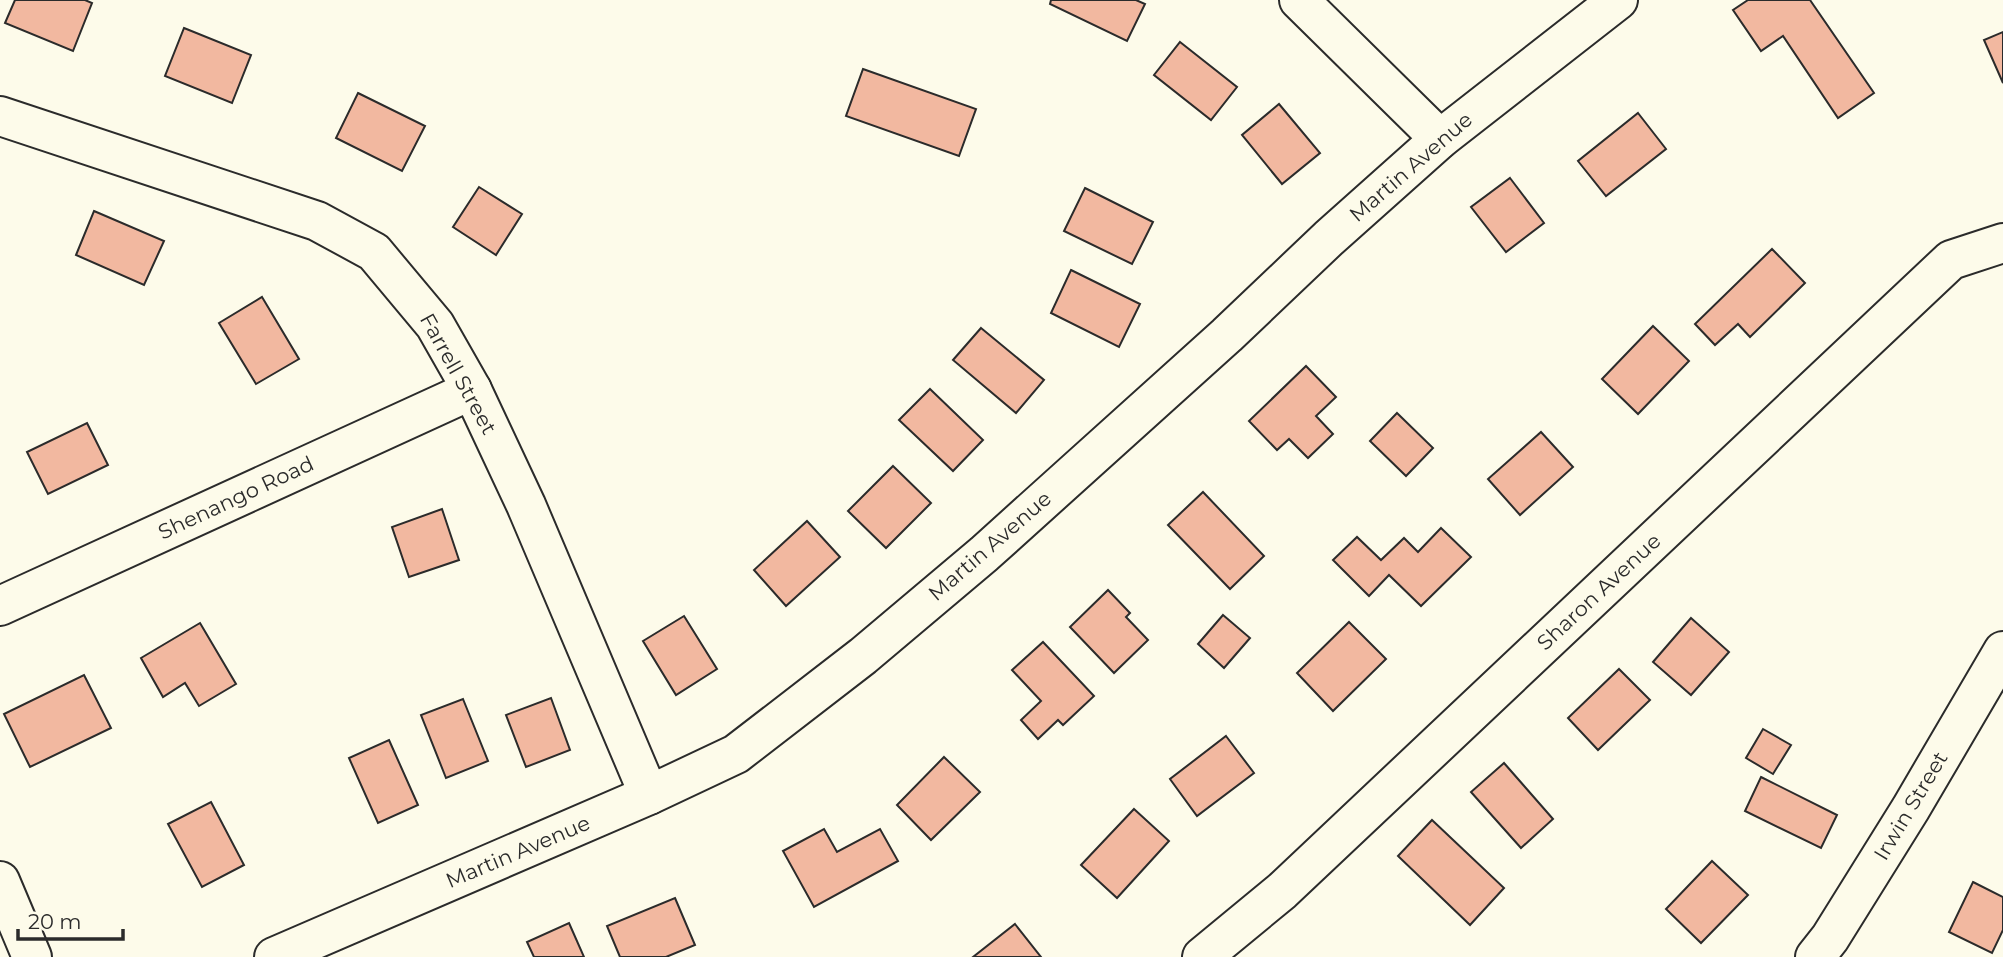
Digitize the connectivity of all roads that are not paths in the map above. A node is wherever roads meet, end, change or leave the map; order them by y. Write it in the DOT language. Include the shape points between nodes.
graph roads {
  1 [pos="1299,0"];
  2 [pos="1618,0"];
  3 [pos="0,116"];
  4 [pos="1440,139"];
  5 [pos="2003,243"];
  6 [pos="472,390"];
  7 [pos="0,606"];
  8 [pos="2003,651"];
  9 [pos="649,796"];
  10 [pos="0,881"];
  11 [pos="32,957"];
  12 [pos="274,957"];
  13 [pos="1202,957"];
  14 [pos="1815,957"];
  1 -- 4 [label="street"];
  2 -- 4 [label="street, Martin Avenue"];
  3 -- 6 [label="street, Farrell Street" via="317,221 374,252 435,325"];
  4 -- 9 [label="street, Martin Avenue" via="984,554 863,656 736,754"];
  5 -- 13 [label="street, Sharon Avenue" via="1951,260 1282,891"];
  6 -- 7 [label="street, Shenango Road"];
  6 -- 9 [label="street, Farrell Street" via="526,505"];
  8 -- 14 [label="street, Irwin Street" via="1911,808"];
  9 -- 12 [label="street, Martin Avenue"];
  10 -- 11 [label="street"];
}
